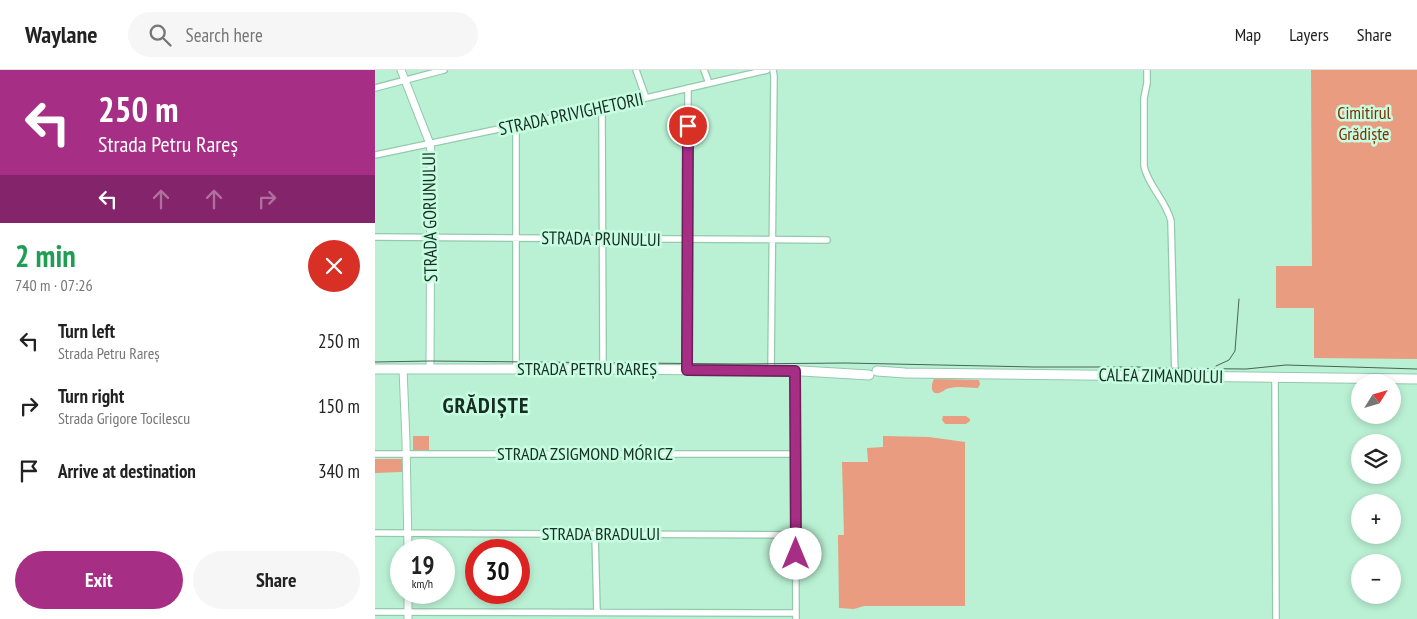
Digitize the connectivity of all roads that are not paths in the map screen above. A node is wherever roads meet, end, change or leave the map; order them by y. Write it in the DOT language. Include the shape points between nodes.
graph roads {
  1 [pos="401,70"];
  2 [pos="444,70"];
  3 [pos="636,70"];
  4 [pos="704,70"];
  5 [pos="767,70"];
  6 [pos="773,70"];
  7 [pos="1147,70"];
  8 [pos="405,80"];
  9 [pos="709,83"];
  10 [pos="375,88"];
  11 [pos="687,88"];
  12 [pos="646,98"];
  13 [pos="602,107"];
  14 [pos="516,125"];
  15 [pos="430,144"];
  16 [pos="375,155"];
  17 [pos="375,237"];
  18 [pos="431,237"];
  19 [pos="517,238"];
  20 [pos="603,238"];
  21 [pos="688,240"];
  22 [pos="773,240"];
  23 [pos="827,240"];
  24 [pos="375,369"];
  25 [pos="403,369"];
  26 [pos="430,369"];
  27 [pos="516,369"];
  28 [pos="603,369"];
  29 [pos="687,370"];
  30 [pos="771,371"];
  31 [pos="795,371"];
  32 [pos="829,372"];
  33 [pos="1175,376"];
  34 [pos="1275,377"];
  35 [pos="1417,379"];
  36 [pos="375,454"];
  37 [pos="406,454"];
  38 [pos="796,454"];
  39 [pos="375,533"];
  40 [pos="408,533"];
  41 [pos="595,534"];
  42 [pos="797,535"];
  43 [pos="408,539"];
  44 [pos="375,612"];
  45 [pos="601,615"];
  46 [pos="408,616"];
  47 [pos="670,616"];
  48 [pos="796,616"];
  49 [pos="1276,619"];
  1 -- 8 [label="street, STRADA GORUNULUI"];
  2 -- 8 [label="street"];
  3 -- 12 [label="street"];
  4 -- 9 [label="street"];
  5 -- 9 [label="street, STRADA PRIVIGHETORII"];
  6 -- 22 [label="street"];
  7 -- 33 [label="street" via="1144,166 1171,221"];
  8 -- 10 [label="street"];
  8 -- 15 [label="street, STRADA GORUNULUI"];
  9 -- 11 [label="street, STRADA PRIVIGHETORII"];
  11 -- 12 [label="street, STRADA PRIVIGHETORII"];
  11 -- 21 [label="street"];
  12 -- 13 [label="street, STRADA PRIVIGHETORII"];
  13 -- 14 [label="street, STRADA PRIVIGHETORII"];
  13 -- 20 [label="street"];
  14 -- 15 [label="street, STRADA PRIVIGHETORII"];
  14 -- 19 [label="street"];
  15 -- 16 [label="street, STRADA PRIVIGHETORII"];
  15 -- 18 [label="street, STRADA GORUNULUI"];
  17 -- 18 [label="street, STRADA PRUNULUI"];
  18 -- 19 [label="street, STRADA PRUNULUI"];
  18 -- 26 [label="street, STRADA GORUNULUI"];
  19 -- 20 [label="street, STRADA PRUNULUI"];
  19 -- 27 [label="street"];
  20 -- 21 [label="street, STRADA PRUNULUI"];
  20 -- 28 [label="street"];
  21 -- 22 [label="street, STRADA PRUNULUI"];
  21 -- 29 [label="street"];
  22 -- 23 [label="street, STRADA PRUNULUI"];
  22 -- 30 [label="street"];
  24 -- 25 [label="main road, STRADA PETRU RAREȘ"];
  25 -- 26 [label="main road, STRADA PETRU RAREȘ"];
  25 -- 37 [label="street"];
  26 -- 27 [label="main road, STRADA PETRU RAREȘ"];
  27 -- 28 [label="main road, STRADA PETRU RAREȘ"];
  28 -- 29 [label="main road, STRADA PETRU RAREȘ"];
  29 -- 30 [label="main road, STRADA PETRU RAREȘ"];
  30 -- 31 [label="main road, STRADA PETRU RAREȘ"];
  31 -- 32 [label="main road, STRADA PETRU RAREȘ"];
  31 -- 38 [label="street"];
  32 -- 33 [label="main road, CALEA ZIMANDULUI"];
  33 -- 34 [label="main road, CALEA ZIMANDULUI"];
  34 -- 35 [label="main road, CALEA ZIMANDULUI"];
  34 -- 49 [label="street"];
  36 -- 37 [label="street, STRADA ZSIGMOND MÓRICZ"];
  37 -- 38 [label="street, STRADA ZSIGMOND MÓRICZ"];
  37 -- 40 [label="street"];
  38 -- 42 [label="street"];
  39 -- 40 [label="street, STRADA BRADULUI"];
  40 -- 41 [label="street, STRADA BRADULUI"];
  40 -- 43 [label="street"];
  41 -- 42 [label="street, STRADA BRADULUI"];
  41 -- 45 [label="street"];
  42 -- 48 [label="street"];
  44 -- 46 [label="street"];
  45 -- 46 [label="street"];
  45 -- 47 [label="street"];
  47 -- 48 [label="street"];
}
